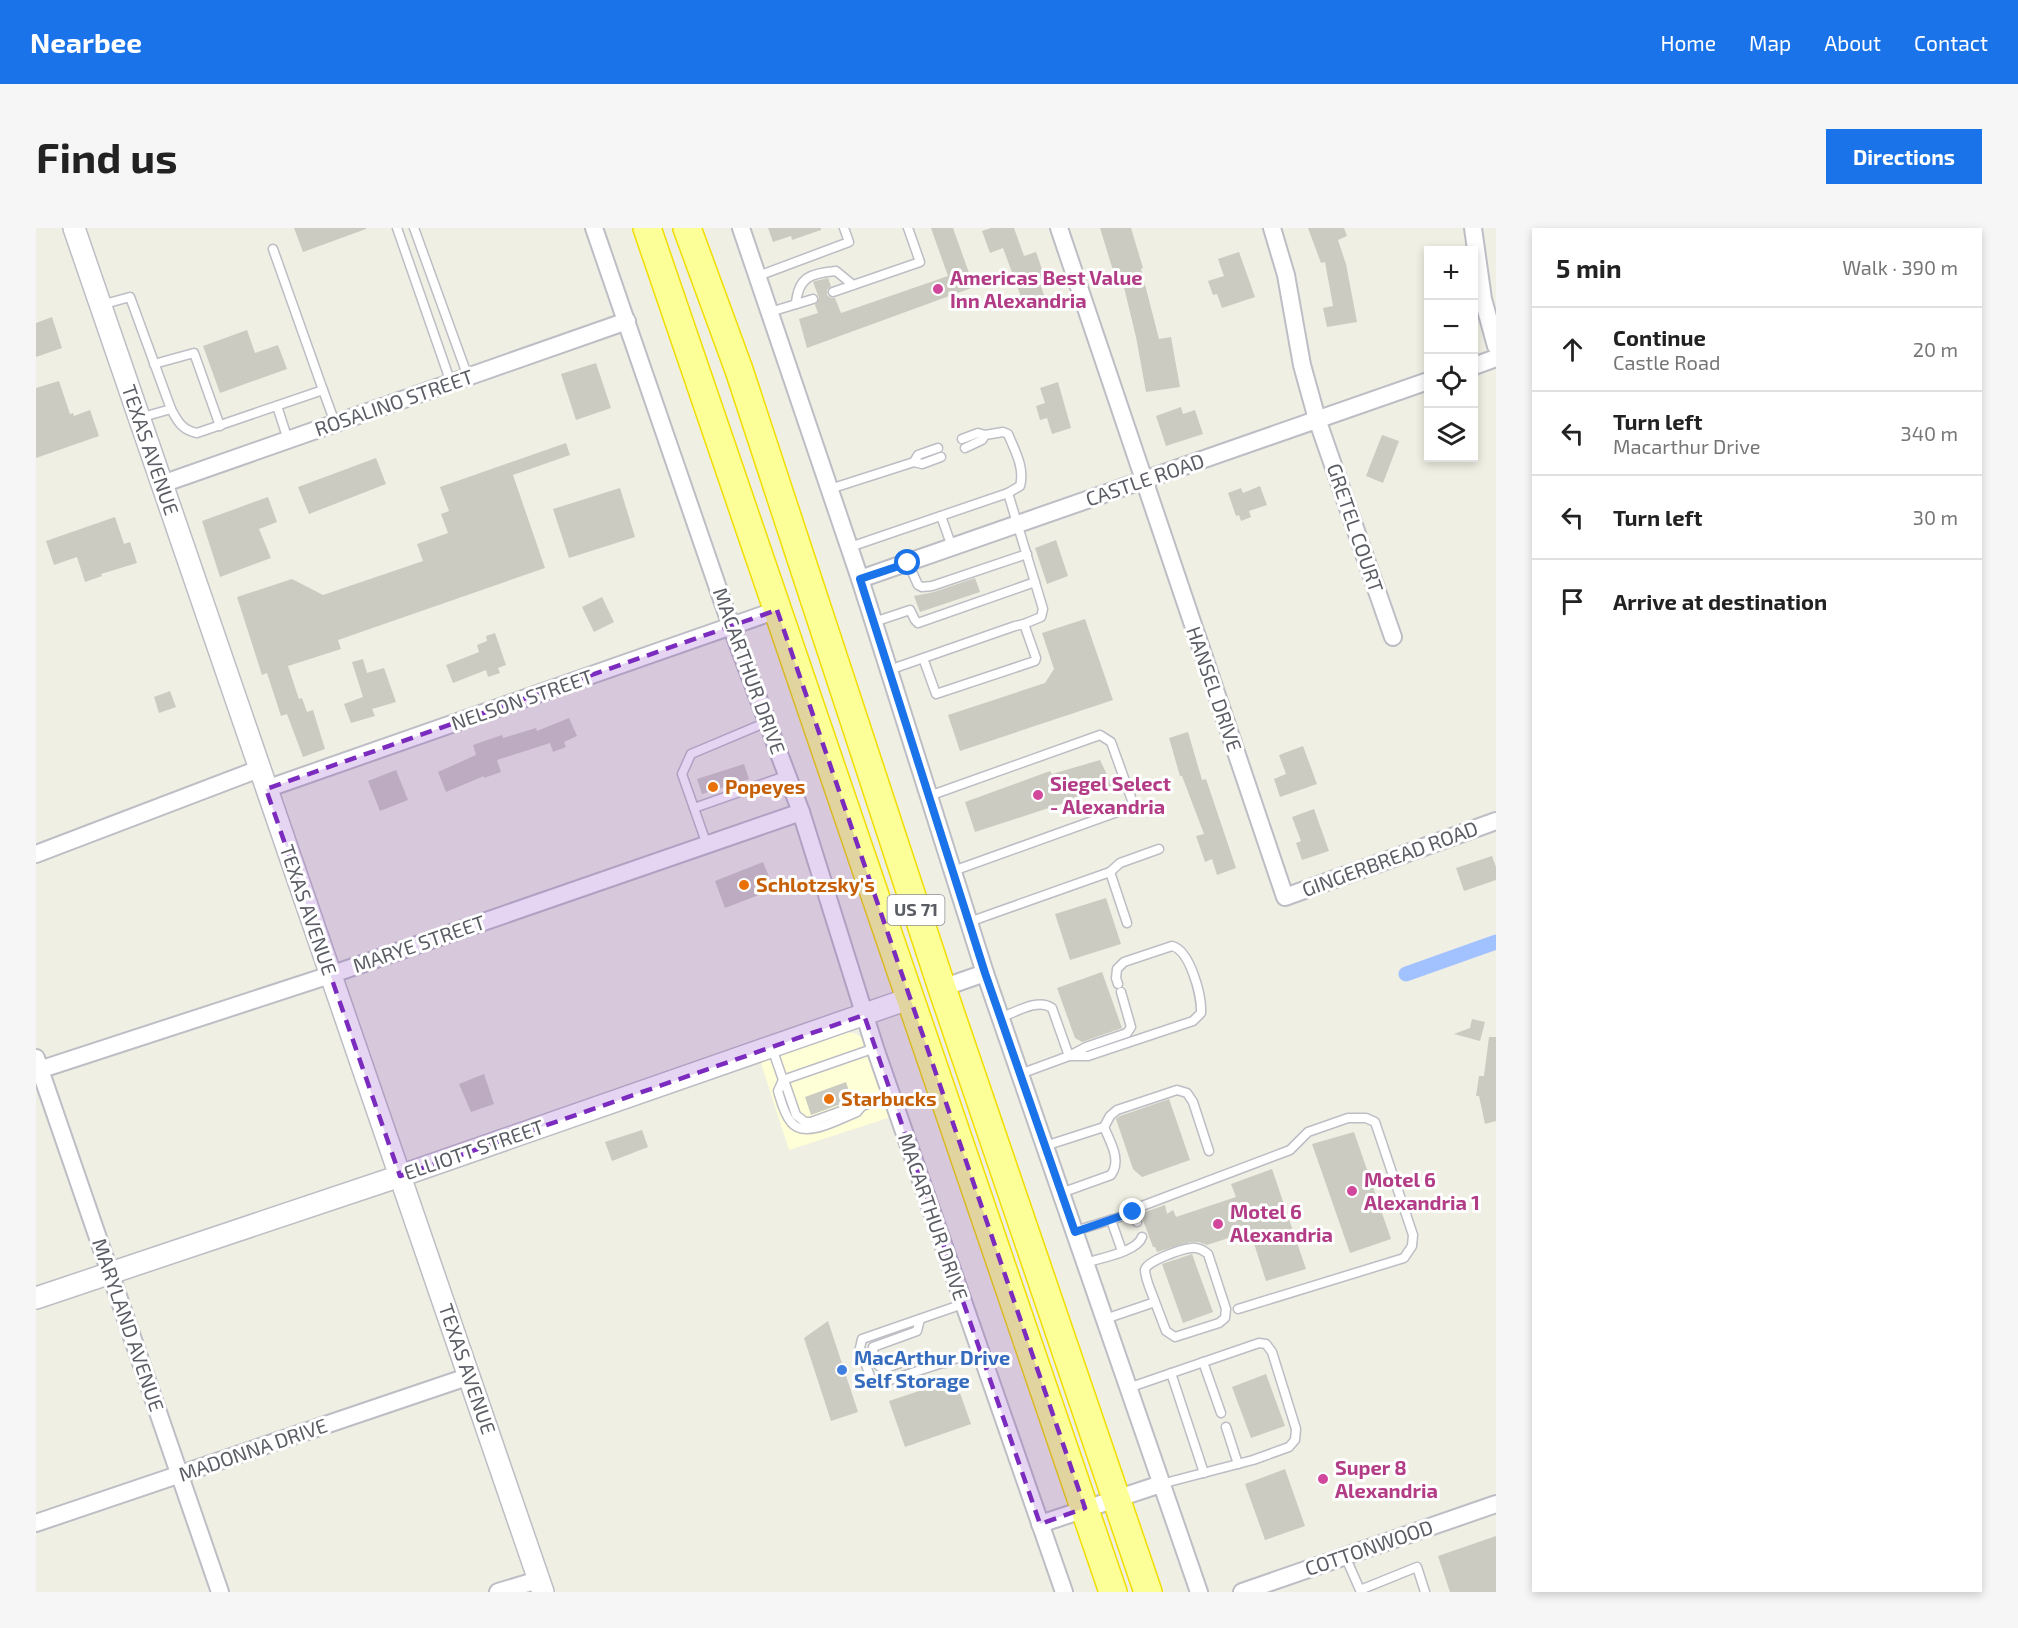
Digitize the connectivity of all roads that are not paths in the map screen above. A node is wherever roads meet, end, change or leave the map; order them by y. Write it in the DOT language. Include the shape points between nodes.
graph roads {
  1 [pos="75,228"];
  2 [pos="397,228"];
  3 [pos="414,228"];
  4 [pos="594,228"];
  5 [pos="687,228"];
  6 [pos="707,228"];
  7 [pos="741,228"];
  8 [pos="844,228"];
  9 [pos="908,228"];
  10 [pos="1059,228"];
  11 [pos="1272,228"];
  12 [pos="1473,228"];
  13 [pos="648,236"];
  14 [pos="273,249"];
  15 [pos="758,276"];
  16 [pos="853,285"];
  17 [pos="833,292"];
  18 [pos="813,299"];
  19 [pos="796,304"];
  20 [pos="101,305"];
  21 [pos="770,312"];
  22 [pos="627,321"];
  23 [pos="1496,346"];
  24 [pos="1496,358"];
  25 [pos="154,364"];
  26 [pos="1478,364"];
  27 [pos="739,370"];
  28 [pos="468,377"];
  29 [pos="1424,382"];
  30 [pos="451,383"];
  31 [pos="323,390"];
  32 [pos="277,406"];
  33 [pos="171,409"];
  34 [pos="140,418"];
  35 [pos="1317,419"];
  36 [pos="335,423"];
  37 [pos="220,426"];
  38 [pos="986,435"];
  39 [pos="962,439"];
  40 [pos="288,440"];
  41 [pos="938,448"];
  42 [pos="965,448"];
  43 [pos="941,457"];
  44 [pos="914,462"];
  45 [pos="1143,482"];
  46 [pos="162,484"];
  47 [pos="830,489"];
  48 [pos="1008,493"];
  49 [pos="941,516"];
  50 [pos="1018,525"];
  51 [pos="850,547"];
  52 [pos="952,548"];
  53 [pos="1027,554"];
  54 [pos="908,563"];
  55 [pos="860,579"];
  56 [pos="1035,582"];
  57 [pos="777,610"];
  58 [pos="874,622"];
  59 [pos="1024,624"];
  60 [pos="731,626"];
  61 [pos="1393,637"];
  62 [pos="923,658"];
  63 [pos="889,670"];
  64 [pos="767,722"];
  65 [pos="788,775"];
  66 [pos="262,779"];
  67 [pos="929,796"];
  68 [pos="698,807"];
  69 [pos="801,812"];
  70 [pos="1496,821"];
  71 [pos="708,845"];
  72 [pos="1159,849"];
  73 [pos="36,854"];
  74 [pos="953,871"];
  75 [pos="1110,872"];
  76 [pos="1285,897"];
  77 [pos="969,922"];
  78 [pos="1127,923"];
  79 [pos="985,973"];
  80 [pos="330,975"];
  81 [pos="942,988"];
  82 [pos="911,998"];
  83 [pos="864,1015"];
  84 [pos="1000,1018"];
  85 [pos="771,1047"];
  86 [pos="875,1048"];
  87 [pos="1069,1056"];
  88 [pos="37,1067"];
  89 [pos="1020,1074"];
  90 [pos="783,1080"];
  91 [pos="891,1095"];
  92 [pos="1104,1127"];
  93 [pos="1045,1146"];
  94 [pos="1209,1150"];
  95 [pos="400,1176"];
  96 [pos="1061,1193"];
  97 [pos="1133,1212"];
  98 [pos="1112,1220"];
  99 [pos="1137,1222"];
  100 [pos="1075,1232"];
  101 [pos="1142,1237"];
  102 [pos="1122,1251"];
  103 [pos="1085,1263"];
  104 [pos="110,1273"];
  105 [pos="36,1298"];
  106 [pos="1155,1302"];
  107 [pos="963,1304"];
  108 [pos="1238,1309"];
  109 [pos="920,1319"];
  110 [pos="1105,1319"];
  111 [pos="980,1351"];
  112 [pos="1203,1362"];
  113 [pos="945,1363"];
  114 [pos="1171,1373"];
  115 [pos="470,1376"];
  116 [pos="1128,1388"];
  117 [pos="1217,1409"];
  118 [pos="1226,1427"];
  119 [pos="1238,1464"];
  120 [pos="1204,1473"];
  121 [pos="179,1475"];
  122 [pos="1161,1484"];
  123 [pos="1116,1498"];
  124 [pos="1496,1504"];
  125 [pos="1085,1508"];
  126 [pos="36,1523"];
  127 [pos="1040,1524"];
  128 [pos="1345,1556"];
  129 [pos="541,1586"];
  130 [pos="1360,1591"];
  131 [pos="220,1592"];
  132 [pos="498,1592"];
  133 [pos="1064,1592"];
  134 [pos="1113,1592"];
  135 [pos="1149,1592"];
  136 [pos="1199,1592"];
  137 [pos="1242,1592"];
  138 [pos="1425,1592"];
  1 -- 20 [label="street, TEXAS AVENUE"];
  2 -- 30 [label="lane"];
  3 -- 28 [label="lane"];
  4 -- 22 [label="street, MACARTHUR DRIVE"];
  5 -- 27 [label="highway, US 71"];
  6 -- 27 [label="highway"];
  7 -- 15 [label="street"];
  8 -- 15 [label="lane" via="849,242"];
  9 -- 16 [label="lane" via="920,262"];
  10 -- 45 [label="street, HANSEL DRIVE"];
  11 -- 35 [label="street, GRETEL COURT"];
  12 -- 23 [label="street" via="1483,299"];
  13 -- 57 [label="highway, US 71"];
  14 -- 31 [label="lane"];
  15 -- 21 [label="street"];
  16 -- 17 [label="lane"];
  16 -- 19 [label="lane" via="836,271 823,272 802,280"];
  18 -- 19 [label="lane"];
  19 -- 21 [label="lane"];
  20 -- 25 [label="lane" via="130,297"];
  20 -- 34 [label="street, TEXAS AVENUE"];
  21 -- 47 [label="street"];
  22 -- 28 [label="street, ROSALINO STREET"];
  22 -- 60 [label="street, MACARTHUR DRIVE"];
  24 -- 26 [label="street"];
  25 -- 33 [label="lane"];
  25 -- 37 [label="lane" via="194,353"];
  27 -- 81 [label="highway, US 71"];
  28 -- 30 [label="street, ROSALINO STREET"];
  29 -- 35 [label="street, CASTLE ROAD"];
  30 -- 36 [label="street, ROSALINO STREET"];
  31 -- 32 [label="lane"];
  31 -- 36 [label="lane"];
  32 -- 37 [label="lane"];
  32 -- 40 [label="lane"];
  33 -- 34 [label="lane"];
  33 -- 37 [label="lane" via="187,431 197,433"];
  34 -- 46 [label="street, TEXAS AVENUE"];
  35 -- 45 [label="street, CASTLE ROAD"];
  35 -- 61 [label="street, GRETEL COURT"];
  36 -- 40 [label="street, ROSALINO STREET"];
  38 -- 39 [label="lane" via="978,433"];
  38 -- 42 [label="lane"];
  38 -- 48 [label="lane" via="1008,434 1021,466 1020,486"];
  40 -- 46 [label="street, ROSALINO STREET"];
  41 -- 44 [label="lane" via="918,454"];
  43 -- 44 [label="lane" via="922,464"];
  44 -- 47 [label="lane"];
  45 -- 50 [label="street, CASTLE ROAD"];
  45 -- 76 [label="street, HANSEL DRIVE"];
  46 -- 66 [label="street, TEXAS AVENUE"];
  47 -- 51 [label="street"];
  48 -- 49 [label="lane"];
  48 -- 50 [label="lane"];
  49 -- 51 [label="lane"];
  49 -- 52 [label="lane"];
  50 -- 52 [label="street, CASTLE ROAD"];
  50 -- 53 [label="lane"];
  51 -- 55 [label="street"];
  52 -- 54 [label="street, CASTLE ROAD"];
  53 -- 54 [label="lane" via="922,587"];
  53 -- 56 [label="lane"];
  54 -- 55 [label="street, CASTLE ROAD"];
  55 -- 58 [label="street"];
  56 -- 58 [label="lane" via="918,622 910,610"];
  56 -- 59 [label="lane" via="1042,614"];
  57 -- 60 [label="street, NELSON STREET"];
  57 -- 82 [label="highway, US 71"];
  58 -- 63 [label="street"];
  59 -- 62 [label="lane"];
  59 -- 62 [label="lane" via="1035,661 940,694 936,694"];
  60 -- 64 [label="street, MACARTHUR DRIVE"];
  60 -- 66 [label="street, NELSON STREET"];
  62 -- 63 [label="lane"];
  63 -- 67 [label="street"];
  64 -- 65 [label="street, MACARTHUR DRIVE"];
  64 -- 68 [label="lane" via="691,754 682,774"];
  65 -- 68 [label="lane"];
  65 -- 69 [label="street, MACARTHUR DRIVE"];
  66 -- 73 [label="street, NELSON STREET"];
  66 -- 80 [label="street, TEXAS AVENUE"];
  67 -- 74 [label="street"];
  67 -- 74 [label="lane" via="1100,735 1111,742 1134,806"];
  68 -- 71 [label="lane"];
  69 -- 71 [label="street, MARYE STREET"];
  69 -- 83 [label="street, MACARTHUR DRIVE"];
  70 -- 76 [label="street, GINGERBREAD ROAD"];
  71 -- 80 [label="street, MARYE STREET"];
  72 -- 75 [label="lane" via="1120,863"];
  74 -- 77 [label="street"];
  75 -- 77 [label="lane"];
  75 -- 78 [label="lane"];
  77 -- 79 [label="street"];
  79 -- 81 [label="street"];
  79 -- 84 [label="street"];
  80 -- 88 [label="street, MARYE STREET"];
  80 -- 95 [label="street, TEXAS AVENUE"];
  81 -- 82 [label="highway"];
  81 -- 123 [label="highway, US 71"];
  82 -- 83 [label="street, ELLIOTT STREET"];
  82 -- 125 [label="highway, US 71"];
  83 -- 85 [label="street, ELLIOTT STREET"];
  83 -- 86 [label="street, MACARTHUR DRIVE"];
  84 -- 87 [label="lane" via="1046,1004 1052,1008"];
  84 -- 89 [label="street"];
  85 -- 90 [label="lane"];
  85 -- 95 [label="street, ELLIOTT STREET"];
  86 -- 90 [label="lane"];
  86 -- 91 [label="street, MACARTHUR DRIVE"];
  87 -- 87 [label="lane" via="1127,1033 1131,1027 1117,969 1142,956 1172,946 1179,948 1186,956 1202,1003 1201,1013 1193,1021 1088,1056"];
  87 -- 89 [label="lane"];
  88 -- 104 [label="street, MARYLAND AVENUE"];
  89 -- 93 [label="street"];
  90 -- 91 [label="lane" via="796,1115 805,1122"];
  91 -- 107 [label="street, MACARTHUR DRIVE"];
  92 -- 93 [label="lane"];
  92 -- 94 [label="lane" via="1117,1110 1177,1090 1193,1101"];
  92 -- 96 [label="lane" via="1116,1161 1112,1174"];
  93 -- 96 [label="street"];
  95 -- 104 [label="street, ELLIOTT STREET"];
  95 -- 115 [label="street, TEXAS AVENUE"];
  96 -- 100 [label="street"];
  97 -- 98 [label="lane"];
  97 -- 99 [label="lane"];
  97 -- 108 [label="lane" via="1290,1150 1308,1132 1348,1118 1375,1122 1413,1235 1412,1246 1404,1258"];
  98 -- 100 [label="lane"];
  98 -- 102 [label="lane"];
  100 -- 103 [label="street"];
  101 -- 102 [label="lane" via="1140,1243"];
  102 -- 103 [label="lane"];
  103 -- 110 [label="street"];
  104 -- 105 [label="street, ELLIOTT STREET"];
  104 -- 121 [label="street, MARYLAND AVENUE"];
  106 -- 106 [label="lane" via="1145,1272 1147,1265 1192,1248 1202,1249 1208,1254 1226,1309 1225,1318 1175,1337 1166,1331"];
  106 -- 110 [label="lane"];
  107 -- 109 [label="lane"];
  107 -- 111 [label="street, MACARTHUR DRIVE"];
  109 -- 113 [label="lane" via="917,1330 873,1347 874,1362 883,1369 923,1355"];
  109 -- 113 [label="lane" via="862,1339 860,1348 871,1379 884,1383"];
  110 -- 116 [label="street"];
  111 -- 113 [label="lane"];
  111 -- 127 [label="street, MACARTHUR DRIVE"];
  112 -- 114 [label="lane"];
  112 -- 117 [label="lane"];
  112 -- 119 [label="lane" via="1259,1343 1266,1344 1272,1352 1296,1429 1295,1440 1289,1447"];
  114 -- 116 [label="lane"];
  114 -- 120 [label="lane" via="1201,1450"];
  115 -- 121 [label="street, MADONNA DRIVE"];
  115 -- 129 [label="street, TEXAS AVENUE"];
  116 -- 122 [label="street"];
  118 -- 119 [label="lane" via="1227,1441"];
  119 -- 120 [label="lane"];
  120 -- 122 [label="lane"];
  121 -- 126 [label="street, MADONNA DRIVE"];
  121 -- 131 [label="street, MARYLAND AVENUE"];
  122 -- 123 [label="street"];
  122 -- 136 [label="street"];
  123 -- 125 [label="street"];
  123 -- 135 [label="highway, US 71"];
  124 -- 128 [label="street, COTTONWOOD"];
  125 -- 127 [label="street"];
  125 -- 134 [label="highway, US 71"];
  127 -- 133 [label="street, MACARTHUR DRIVE"];
  128 -- 130 [label="lane"];
  128 -- 137 [label="street, COTTONWOOD"];
  129 -- 132 [label="street"];
  130 -- 138 [label="lane" via="1417,1566"];
}
